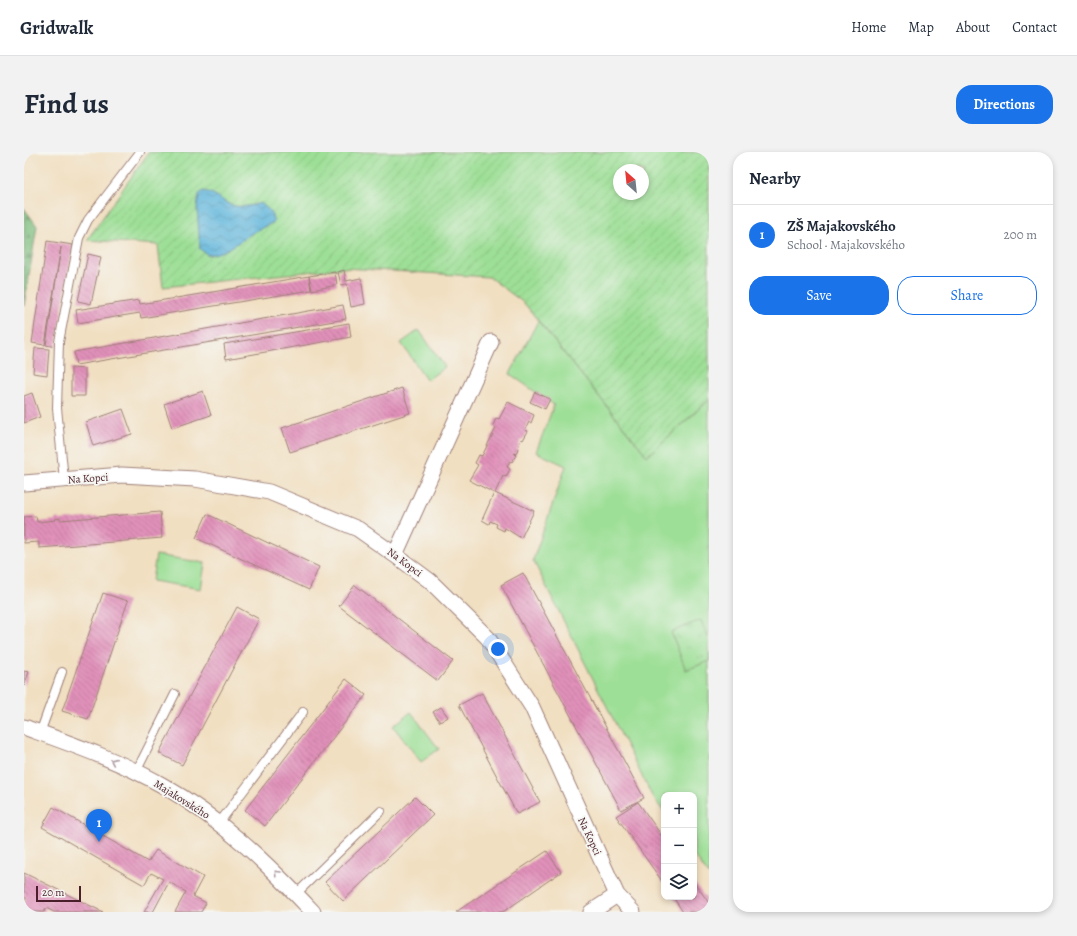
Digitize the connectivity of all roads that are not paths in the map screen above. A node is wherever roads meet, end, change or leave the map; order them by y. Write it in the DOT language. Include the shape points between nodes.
graph roads {
  1 [pos="140,152"];
  2 [pos="491,342"];
  3 [pos="64,480"];
  4 [pos="24,483"];
  5 [pos="395,555"];
  6 [pos="62,672"];
  7 [pos="175,694"];
  8 [pos="303,712"];
  9 [pos="24,728"];
  10 [pos="40,733"];
  11 [pos="136,772"];
  12 [pos="380,812"];
  13 [pos="219,823"];
  14 [pos="296,894"];
  15 [pos="617,894"];
  16 [pos="313,912"];
  17 [pos="591,912"];
  18 [pos="633,912"];
  1 -- 3 [label="lane" via="88,220 78,238 59,342 57,408"];
  2 -- 5 [label="street"];
  3 -- 4 [label="street, Na Kopci"];
  3 -- 5 [label="street, Na Kopci" via="122,475 195,479 269,492 358,529"];
  5 -- 15 [label="street, Na Kopci" via="430,581 488,638 532,707"];
  6 -- 10 [label="lane"];
  7 -- 11 [label="lane"];
  8 -- 13 [label="lane"];
  9 -- 10 [label="street, Majakovského"];
  11 -- 10 [label="street, Majakovského, one-way" via="83,748"];
  11 -- 13 [label="street, Majakovského" via="162,785"];
  12 -- 14 [label="lane"];
  14 -- 13 [label="street, Majakovského, one-way" via="272,868"];
  14 -- 16 [label="street, Majakovského"];
  15 -- 17 [label="street"];
  15 -- 18 [label="street, Na Kopci"];
}
